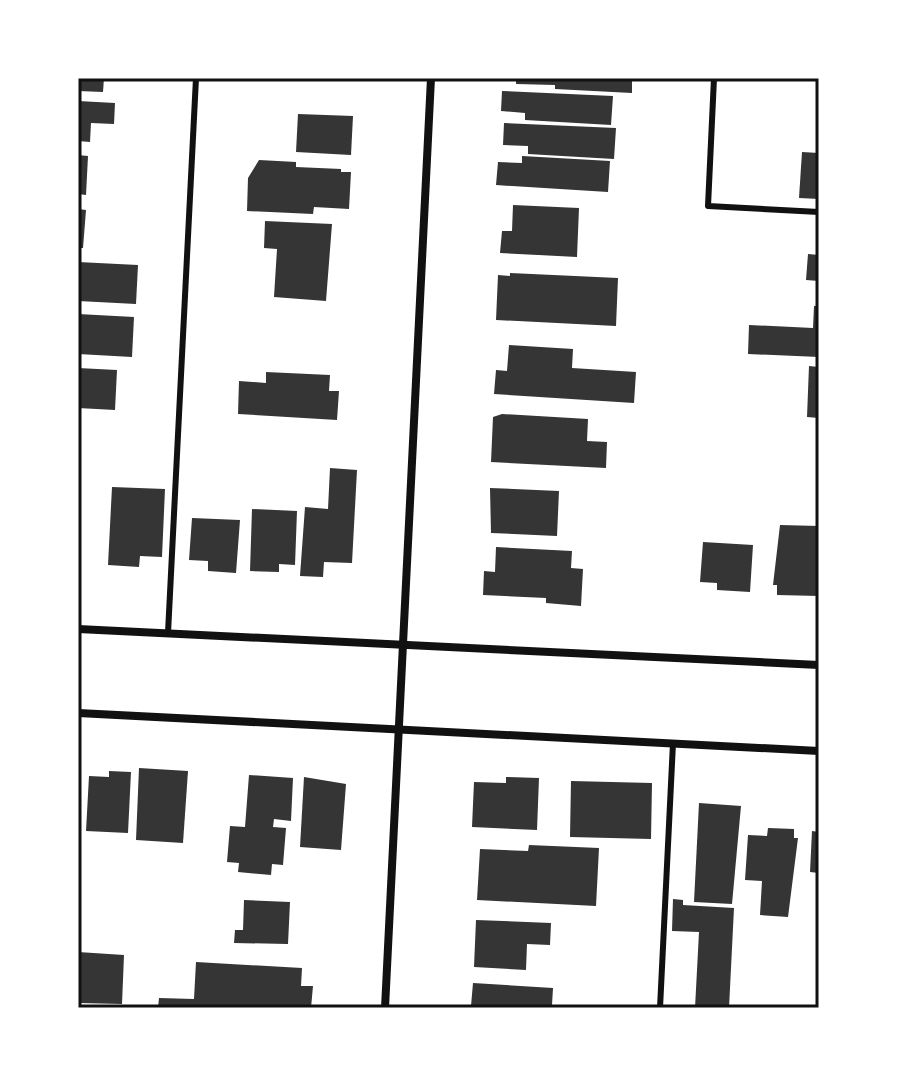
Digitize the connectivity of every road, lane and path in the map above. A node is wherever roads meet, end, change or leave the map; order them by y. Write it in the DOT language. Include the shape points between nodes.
graph roads {
  1 [pos="196,78"];
  2 [pos="431,78"];
  3 [pos="714,78"];
  4 [pos="819,212"];
  5 [pos="78,629"];
  6 [pos="168,633"];
  7 [pos="403,644"];
  8 [pos="819,665"];
  9 [pos="78,713"];
  10 [pos="399,730"];
  11 [pos="673,743"];
  12 [pos="819,751"];
  13 [pos="385,1008"];
  14 [pos="660,1008"];
  1 -- 6 [label="lane"];
  2 -- 7 [label="street"];
  3 -- 4 [label="lane" via="708,206"];
  5 -- 6 [label="street"];
  6 -- 7 [label="street"];
  7 -- 8 [label="street"];
  7 -- 10 [label="street"];
  9 -- 10 [label="street"];
  10 -- 11 [label="street"];
  10 -- 13 [label="street"];
  11 -- 12 [label="street"];
  11 -- 14 [label="lane"];
}
